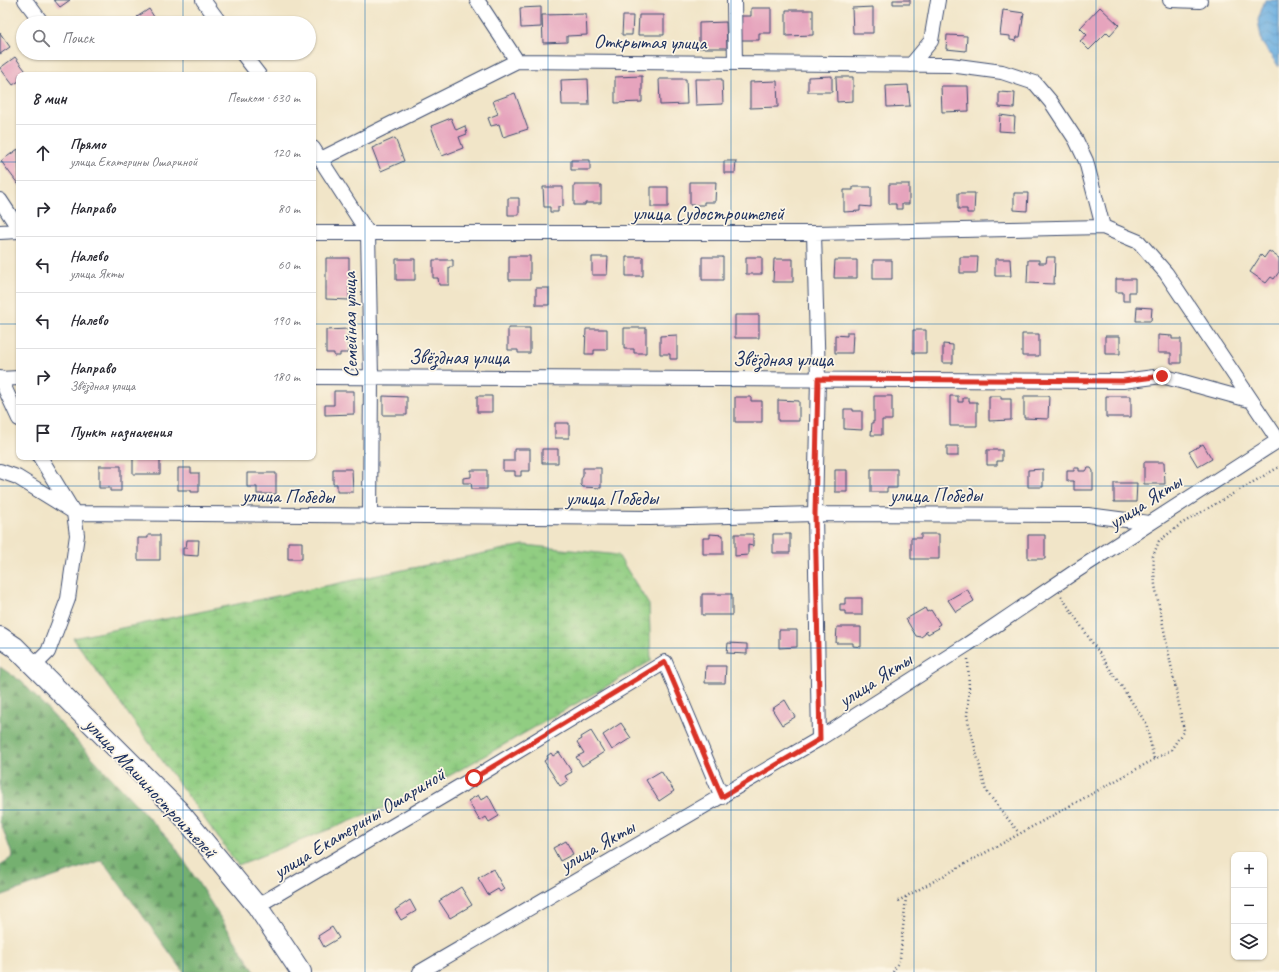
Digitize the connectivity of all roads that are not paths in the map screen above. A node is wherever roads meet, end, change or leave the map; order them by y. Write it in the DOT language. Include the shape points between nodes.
graph roads {
  1 [pos="25,0"];
  2 [pos="203,0"];
  3 [pos="477,0"];
  4 [pos="734,0"];
  5 [pos="938,0"];
  6 [pos="1170,0"];
  7 [pos="1200,1"];
  8 [pos="37,16"];
  9 [pos="215,16"];
  10 [pos="247,60"];
  11 [pos="517,61"];
  12 [pos="735,63"];
  13 [pos="911,65"];
  14 [pos="257,72"];
  15 [pos="317,154"];
  16 [pos="0,200"];
  17 [pos="16,225"];
  18 [pos="1103,227"];
  19 [pos="16,230"];
  20 [pos="0,232"];
  21 [pos="316,233"];
  22 [pos="368,233"];
  23 [pos="814,233"];
  24 [pos="316,377"];
  25 [pos="371,377"];
  26 [pos="16,378"];
  27 [pos="0,379"];
  28 [pos="818,379"];
  29 [pos="1249,400"];
  30 [pos="16,413"];
  31 [pos="1278,440"];
  32 [pos="42,460"];
  33 [pos="0,471"];
  34 [pos="74,513"];
  35 [pos="815,514"];
  36 [pos="370,517"];
  37 [pos="1149,523"];
  38 [pos="0,637"];
  39 [pos="34,666"];
  40 [pos="820,739"];
  41 [pos="722,797"];
  42 [pos="257,906"];
  43 [pos="301,972"];
  44 [pos="420,972"];
  1 -- 8 [label="street"];
  2 -- 9 [label="street"];
  3 -- 11 [label="street"];
  4 -- 12 [label="street"];
  5 -- 13 [label="street" via="931,41"];
  6 -- 7 [label="street"];
  10 -- 14 [label="street"];
  11 -- 12 [label="street, Открытая улица"];
  11 -- 15 [label="street, Открытая улица"];
  12 -- 13 [label="street, Открытая улица"];
  13 -- 18 [label="street, Открытая улица" via="950,65 1002,72 1035,83 1076,140 1086,161"];
  15 -- 22 [label="street"];
  16 -- 17 [label="street"];
  18 -- 23 [label="street, улица Судостроителей"];
  18 -- 29 [label="street" via="1139,242 1166,273"];
  19 -- 20 [label="street"];
  21 -- 22 [label="street, улица Судостроителей"];
  22 -- 23 [label="street, улица Судостроителей"];
  22 -- 25 [label="street, Семейная улица"];
  23 -- 28 [label="street"];
  24 -- 25 [label="street, Звёздная улица"];
  25 -- 28 [label="street, Звёздная улица"];
  25 -- 36 [label="street, Семейная улица"];
  26 -- 27 [label="street"];
  27 -- 30 [label="street"];
  28 -- 29 [label="street, Звёздная улица" via="1123,381 1162,376"];
  28 -- 35 [label="street"];
  29 -- 31 [label="street"];
  31 -- 37 [label="street, улица Якты"];
  32 -- 34 [label="street"];
  33 -- 34 [label="street" via="17,477"];
  34 -- 36 [label="street, улица Победы"];
  34 -- 39 [label="street" via="77,535 68,599 48,652"];
  35 -- 36 [label="street, улица Победы" via="650,518"];
  35 -- 37 [label="street, улица Победы" via="1088,515"];
  35 -- 40 [label="street"];
  37 -- 40 [label="street, улица Якты"];
  38 -- 39 [label="street, улица Машиностроителей" via="15,647"];
  39 -- 42 [label="street, улица Машиностроителей" via="178,810"];
  40 -- 41 [label="street, улица Якты"];
  41 -- 42 [label="street, улица Екатерины Ошариной" via="665,662"];
  41 -- 44 [label="street, улица Якты"];
  42 -- 43 [label="street, улица Машиностроителей"];
}
